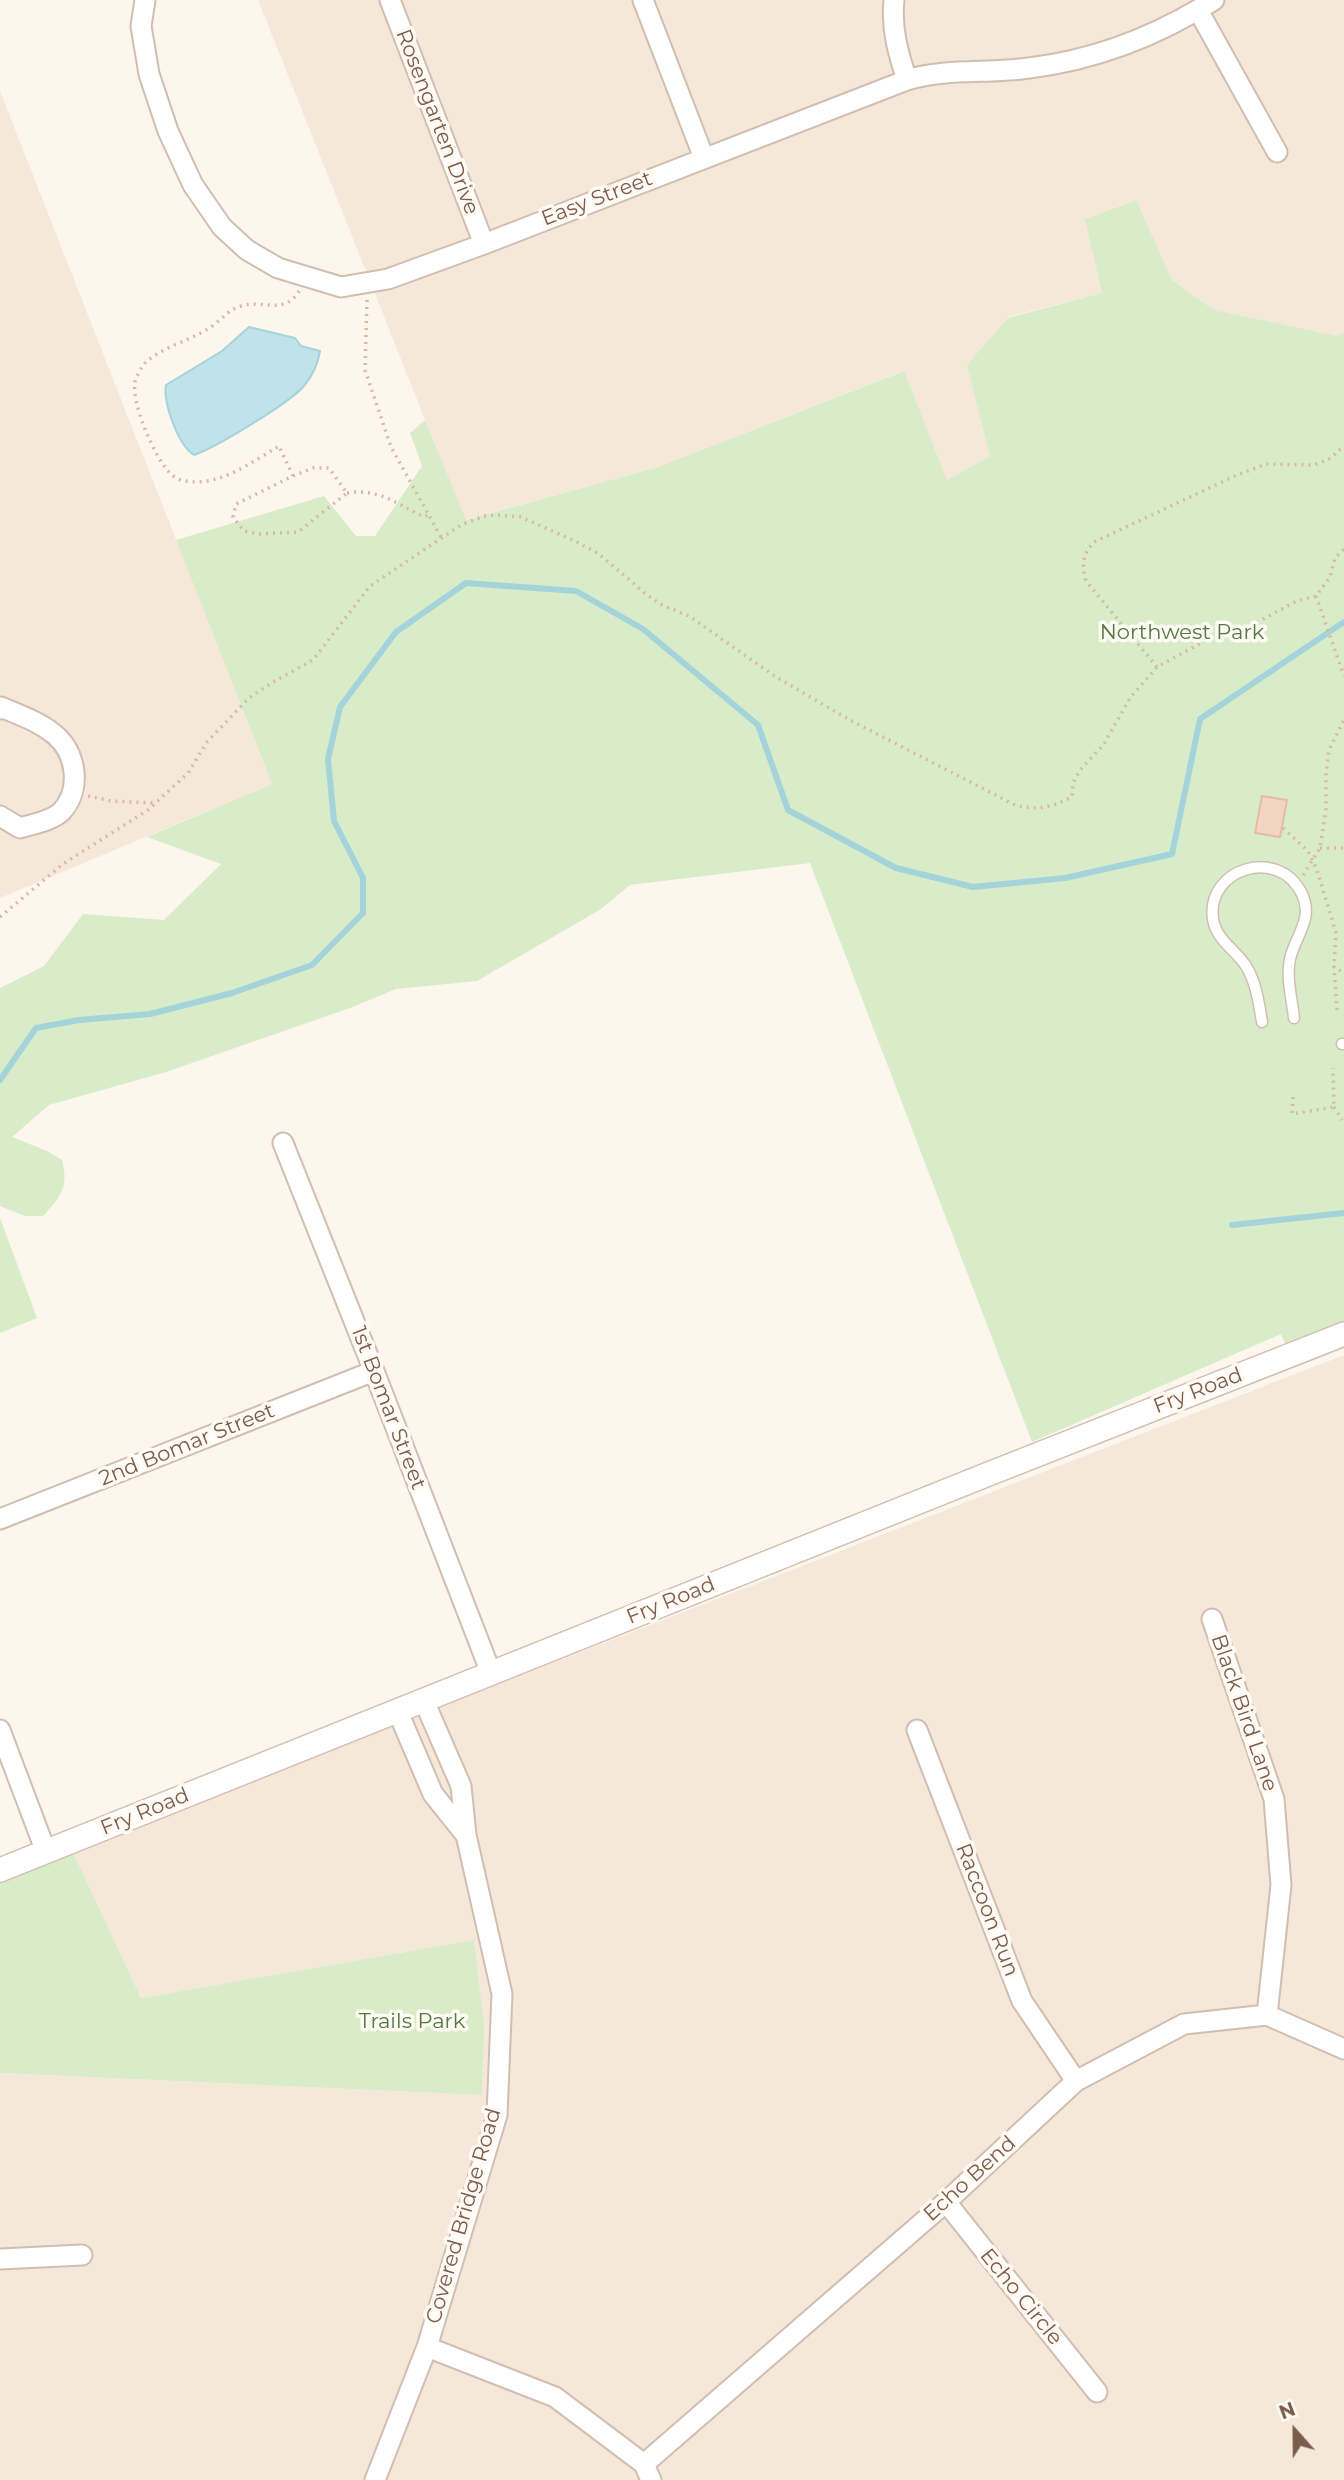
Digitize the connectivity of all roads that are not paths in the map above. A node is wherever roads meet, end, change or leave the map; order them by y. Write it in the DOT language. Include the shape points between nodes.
graph roads {
  1 [pos="145,0"];
  2 [pos="390,0"];
  3 [pos="643,0"];
  4 [pos="894,0"];
  5 [pos="1206,5"];
  6 [pos="907,80"];
  7 [pos="1277,152"];
  8 [pos="704,158"];
  9 [pos="484,244"];
  10 [pos="0,707"];
  11 [pos="0,816"];
  12 [pos="1294,1018"];
  13 [pos="1262,1022"];
  14 [pos="282,1143"];
  15 [pos="1344,1334"];
  16 [pos="374,1371"];
  17 [pos="0,1519"];
  18 [pos="1212,1619"];
  19 [pos="491,1673"];
  20 [pos="424,1701"];
  21 [pos="398,1712"];
  22 [pos="0,1730"];
  23 [pos="917,1730"];
  24 [pos="466,1835"];
  25 [pos="46,1852"];
  26 [pos="0,1870"];
  27 [pos="1267,2015"];
  28 [pos="1344,2049"];
  29 [pos="1076,2081"];
  30 [pos="946,2202"];
  31 [pos="82,2255"];
  32 [pos="0,2259"];
  33 [pos="426,2347"];
  34 [pos="1097,2392"];
  35 [pos="647,2472"];
  36 [pos="375,2480"];
  1 -- 9 [label="street, Easy Street" via="141,26 149,74 168,131 193,185 222,227 247,250 278,268 341,287 388,279"];
  2 -- 9 [label="street, Rosengarten Drive"];
  3 -- 8 [label="street"];
  4 -- 6 [label="street" via="895,44"];
  5 -- 6 [label="street, Easy Street" via="1146,37 1076,59"];
  5 -- 7 [label="street"];
  6 -- 8 [label="street, Easy Street"];
  8 -- 9 [label="street, Easy Street"];
  10 -- 11 [label="street" via="56,735 68,751 75,773 74,793 60,813 20,828"];
  12 -- 13 [label="lane" via="1288,972 1307,910 1290,876 1267,866 1245,869 1225,881 1212,900 1213,922 1222,941 1247,968"];
  14 -- 16 [label="street, 1st Bomar Street"];
  15 -- 19 [label="street, Fry Road"];
  16 -- 17 [label="street, 2nd Bomar Street"];
  16 -- 19 [label="street, 1st Bomar Street"];
  18 -- 27 [label="street, Black Bird Lane" via="1274,1799 1281,1885"];
  19 -- 20 [label="street, Fry Road"];
  20 -- 21 [label="street, Fry Road"];
  20 -- 24 [label="street, Covered Bridge Road" via="460,1786"];
  21 -- 24 [label="street" via="433,1794"];
  21 -- 25 [label="street, Fry Road"];
  22 -- 25 [label="street"];
  23 -- 29 [label="street, Raccoon Run" via="1022,2001"];
  24 -- 33 [label="street, Covered Bridge Road" via="502,1994 497,2115"];
  25 -- 26 [label="street, Fry Road"];
  27 -- 28 [label="street"];
  27 -- 29 [label="street, Echo Bend" via="1184,2024"];
  29 -- 30 [label="street, Echo Bend"];
  30 -- 34 [label="street, Echo Circle"];
  30 -- 35 [label="street, Echo Bend"];
  31 -- 32 [label="street"];
  33 -- 35 [label="street" via="555,2397"];
  33 -- 36 [label="street, Covered Bridge Road"];
}
